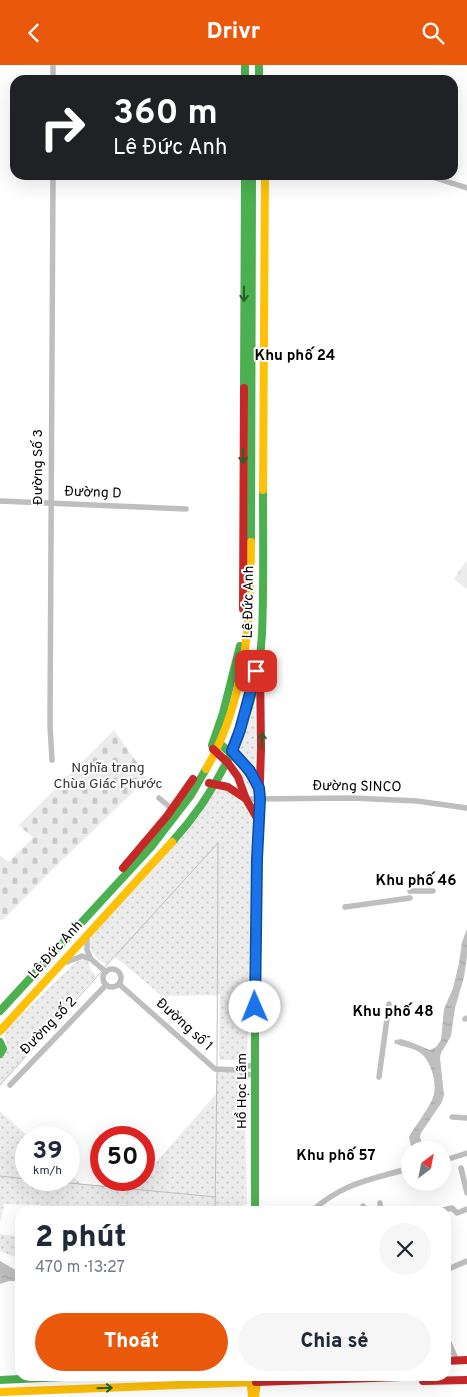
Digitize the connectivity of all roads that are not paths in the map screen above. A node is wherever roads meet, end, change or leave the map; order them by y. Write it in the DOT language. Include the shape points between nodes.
graph roads {
  1 [pos="53,180"];
  2 [pos="245,180"];
  3 [pos="252,180"];
  4 [pos="259,180"];
  5 [pos="264,180"];
  6 [pos="442,180"];
  7 [pos="467,188"];
  8 [pos="261,203"];
  9 [pos="0,501"];
  10 [pos="51,503"];
  11 [pos="186,509"];
  12 [pos="257,646"];
  13 [pos="260,655"];
  14 [pos="223,745"];
  15 [pos="219,755"];
  16 [pos="52,760"];
  17 [pos="212,784"];
  18 [pos="259,788"];
  19 [pos="159,798"];
  20 [pos="246,799"];
  21 [pos="260,799"];
  22 [pos="467,808"];
  23 [pos="172,809"];
  24 [pos="258,820"];
  25 [pos="410,891"];
  26 [pos="433,891"];
  27 [pos="410,898"];
  28 [pos="345,907"];
  29 [pos="87,935"];
  30 [pos="91,959"];
  31 [pos="47,960"];
  32 [pos="60,965"];
  33 [pos="106,972"];
  34 [pos="119,984"];
  35 [pos="106,985"];
  36 [pos="389,1004"];
  37 [pos="0,1010"];
  38 [pos="0,1021"];
  39 [pos="0,1031"];
  40 [pos="0,1041"];
  41 [pos="0,1054"];
  42 [pos="254,1064"];
  43 [pos="239,1070"];
  44 [pos="254,1075"];
  45 [pos="379,1077"];
  46 [pos="10,1085"];
  47 [pos="452,1117"];
  48 [pos="467,1118"];
  49 [pos="467,1151"];
  50 [pos="451,1156"];
  51 [pos="461,1168"];
  52 [pos="401,1171"];
  53 [pos="401,1172"];
  54 [pos="467,1193"];
  55 [pos="380,1203"];
  56 [pos="255,1206"];
  57 [pos="318,1206"];
  58 [pos="322,1206"];
  59 [pos="380,1206"];
  60 [pos="451,1208"];
  61 [pos="467,1209"];
  62 [pos="467,1261"];
  63 [pos="451,1268"];
  64 [pos="451,1347"];
  65 [pos="467,1360"];
  66 [pos="451,1361"];
  67 [pos="457,1361"];
  68 [pos="451,1366"];
  69 [pos="467,1366"];
  70 [pos="467,1375"];
  71 [pos="451,1376"];
  72 [pos="15,1379"];
  73 [pos="0,1380"];
  74 [pos="467,1380"];
  75 [pos="225,1381"];
  76 [pos="254,1381"];
  77 [pos="269,1381"];
  78 [pos="436,1381"];
  79 [pos="451,1381"];
  80 [pos="0,1392"];
  81 [pos="37,1394"];
  82 [pos="253,1397"];
  1 -- 10 [label="street, Đường Số 3"];
  2 -- 14 [label="main road, Lê Đức Anh, one-way" via="243,614"];
  3 -- 14 [label="main road, Lê Đức Anh" via="251,592 243,669"];
  4 -- 8 [label="main road, Lê Đức Anh"];
  5 -- 8 [label="main road, Lê Đức Anh"];
  6 -- 7 [label="street"];
  8 -- 12 [label="main road, Lê Đức Anh"];
  8 -- 13 [label="main road, Lê Đức Anh" via="263,603"];
  9 -- 10 [label="street, Đường D"];
  10 -- 11 [label="street, Đường D"];
  10 -- 16 [label="street, Đường Số 3"];
  12 -- 13 [label="main road"];
  12 -- 14 [label="main road, Lê Đức Anh" via="235,728"];
  13 -- 14 [label="main road, Lê Đức Anh" via="240,730"];
  18 -- 13 [label="main road, Hồ Học Lãm, one-way" via="263,732"];
  14 -- 15 [label="main road, Lê Đức Anh"];
  14 -- 15 [label="main road, Lê Đức Anh"];
  14 -- 18 [label="main road, Hồ Học Lãm" via="250,771"];
  15 -- 17 [label="main road, Lê Đức Anh"];
  15 -- 20 [label="main road" via="242,784"];
  15 -- 23 [label="main road, Lê Đức Anh"];
  15 -- 31 [label="main road, Lê Đức Anh" via="151,847"];
  17 -- 20 [label="main road" via="232,789"];
  17 -- 29 [label="main road, Lê Đức Anh" via="189,823"];
  17 -- 38 [label="main road, Lê Đức Anh" via="171,835"];
  18 -- 21 [label="main road, Hồ Học Lãm"];
  19 -- 23 [label="street"];
  20 -- 21 [label="street, Đường SINCO"];
  20 -- 24 [label="main road"];
  21 -- 22 [label="street, Đường SINCO" via="352,799"];
  21 -- 24 [label="main road, Hồ Học Lãm"];
  23 -- 31 [label="main road, Lê Đức Anh" via="55,944"];
  24 -- 42 [label="main road, Hồ Học Lãm"];
  25 -- 26 [label="street"];
  27 -- 28 [label="street"];
  29 -- 30 [label="street"];
  29 -- 32 [label="main road, Lê Đức Anh"];
  30 -- 32 [label="street" via="77,956"];
  30 -- 33 [label="street"];
  31 -- 37 [label="main road, Lê Đức Anh"];
  32 -- 39 [label="main road, Lê Đức Anh"];
  33 -- 34 [label="street" via="111,969 117,971 121,975"];
  33 -- 35 [label="street" via="103,977"];
  34 -- 35 [label="street" via="114,987"];
  34 -- 43 [label="street, Đường số 1" via="215,1069"];
  35 -- 46 [label="street, Đường số 2"];
  36 -- 45 [label="street"];
  40 -- 41 [label="main road" via="3,1049"];
  42 -- 43 [label="street, Đường số 1"];
  42 -- 44 [label="main road, Hồ Học Lãm"];
  43 -- 44 [label="street, Đường số 1"];
  44 -- 56 [label="main road, Hồ Học Lãm"];
  47 -- 48 [label="street"];
  49 -- 50 [label="street"];
  51 -- 54 [label="street"];
  52 -- 57 [label="street" via="348,1186"];
  53 -- 58 [label="street" via="349,1189"];
  55 -- 59 [label="street"];
  60 -- 61 [label="street" via="457,1213"];
  62 -- 63 [label="street"];
  64 -- 67 [label="street"];
  65 -- 67 [label="main road"];
  66 -- 67 [label="main road"];
  68 -- 69 [label="main road"];
  70 -- 71 [label="main road"];
  72 -- 73 [label="main road"];
  74 -- 79 [label="main road"];
  81 -- 75 [label="main road, one-way"];
  76 -- 82 [label="main road"];
  77 -- 78 [label="main road" via="282,1386"];
  80 -- 81 [label="main road"];
}
